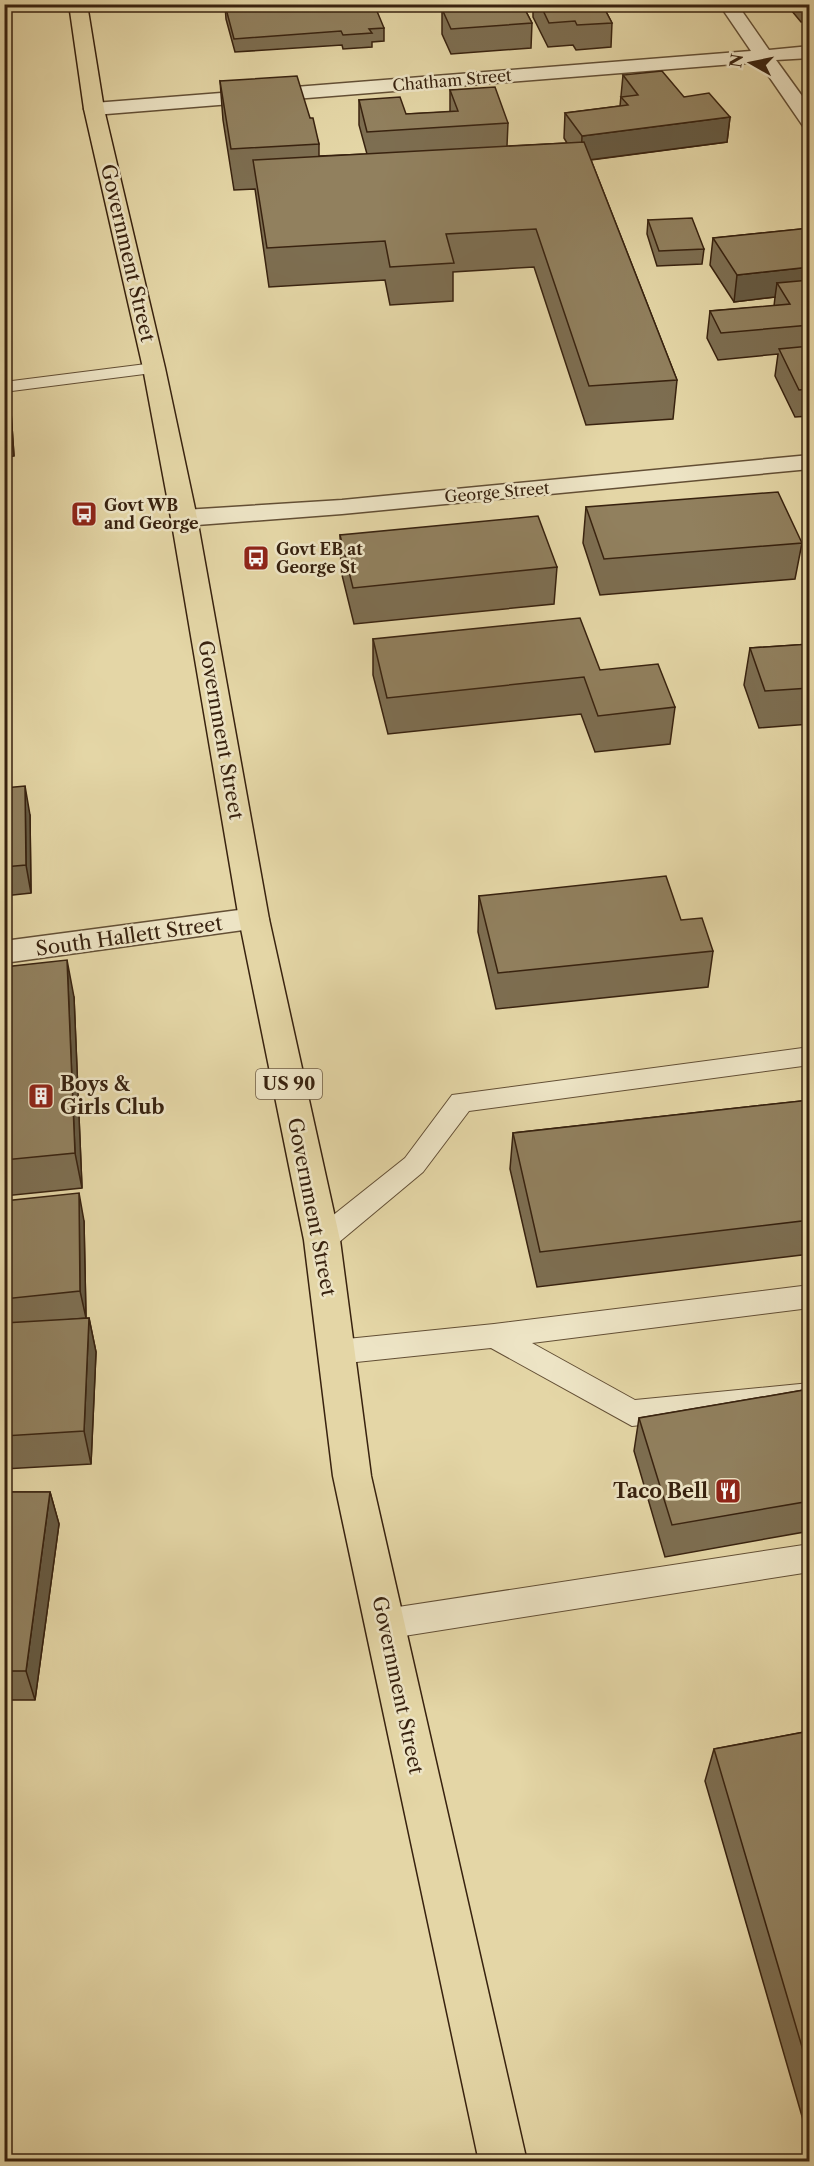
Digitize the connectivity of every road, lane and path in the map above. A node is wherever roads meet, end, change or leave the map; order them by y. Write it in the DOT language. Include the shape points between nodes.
graph roads {
  1 [pos="78,4"];
  2 [pos="728,4"];
  3 [pos="810,52"];
  4 [pos="762,56"];
  5 [pos="94,109"];
  6 [pos="810,122"];
  7 [pos="154,368"];
  8 [pos="4,387"];
  9 [pos="810,462"];
  10 [pos="184,518"];
  11 [pos="254,919"];
  12 [pos="4,952"];
  13 [pos="810,1056"];
  14 [pos="322,1240"];
  15 [pos="810,1296"];
  16 [pos="494,1336"];
  17 [pos="337,1352"];
  18 [pos="810,1395"];
  19 [pos="810,1558"];
  20 [pos="385,1624"];
  21 [pos="503,2162"];
  1 -- 5 [label="main road, Government Street / US 90"];
  2 -- 4 [label="street"];
  3 -- 4 [label="street, Chatham Street"];
  4 -- 5 [label="street, Chatham Street"];
  4 -- 6 [label="street"];
  5 -- 7 [label="main road, Government Street / US 90"];
  7 -- 8 [label="lane"];
  7 -- 10 [label="main road, Government Street / US 90"];
  9 -- 10 [label="street, George Street" via="342,507"];
  10 -- 11 [label="main road, Government Street / US 90"];
  11 -- 12 [label="street, South Hallett Street"];
  11 -- 14 [label="main road, Government Street / US 90"];
  13 -- 14 [label="lane" via="461,1102 414,1165"];
  14 -- 17 [label="main road, Government Street / US 90"];
  15 -- 16 [label="lane"];
  16 -- 17 [label="lane"];
  16 -- 18 [label="lane" via="632,1413"];
  17 -- 20 [label="main road, Government Street / US 90" via="352,1476"];
  19 -- 20 [label="lane"];
  20 -- 21 [label="main road, Government Street / US 90"];
}
